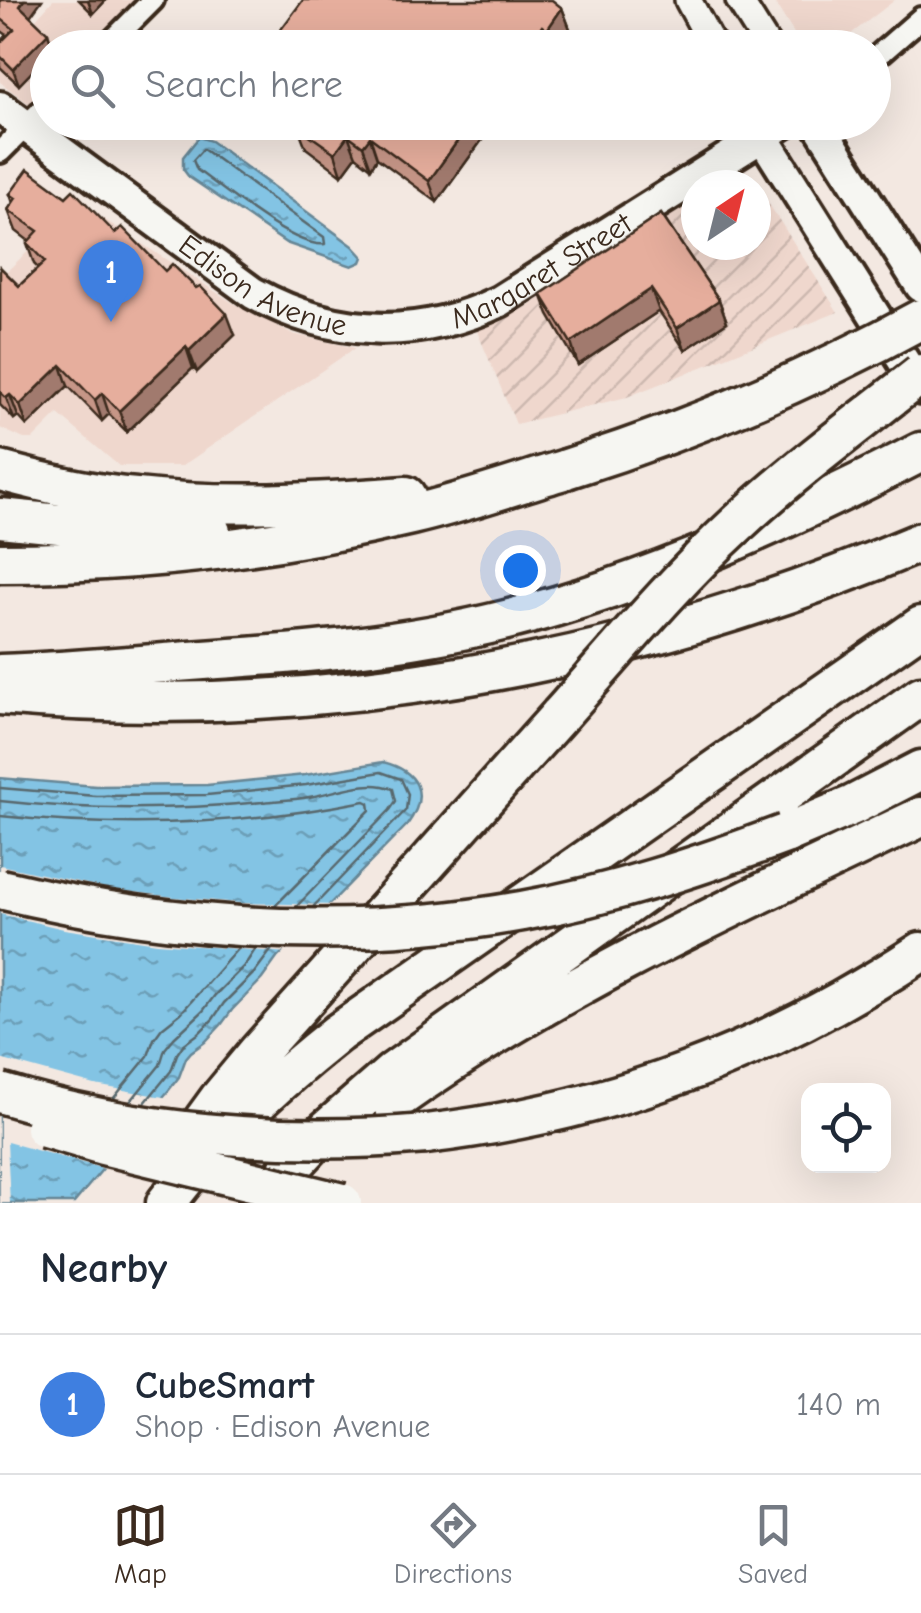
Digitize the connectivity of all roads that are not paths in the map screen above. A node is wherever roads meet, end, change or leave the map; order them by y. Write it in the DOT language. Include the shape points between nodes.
graph roads {
  1 [pos="154,0"];
  2 [pos="688,0"];
  3 [pos="740,0"];
  4 [pos="921,18"];
  5 [pos="123,30"];
  6 [pos="704,30"];
  7 [pos="759,30"];
  8 [pos="891,44"];
  9 [pos="0,106"];
  10 [pos="30,113"];
  11 [pos="30,122"];
  12 [pos="68,140"];
  13 [pos="748,140"];
  14 [pos="776,140"];
  15 [pos="828,140"];
  16 [pos="0,152"];
  17 [pos="921,286"];
  18 [pos="921,319"];
  19 [pos="392,329"];
  20 [pos="921,374"];
  21 [pos="921,389"];
  22 [pos="921,452"];
  23 [pos="566,469"];
  24 [pos="0,471"];
  25 [pos="0,518"];
  26 [pos="338,529"];
  27 [pos="921,542"];
  28 [pos="0,563"];
  29 [pos="921,626"];
  30 [pos="0,674"];
  31 [pos="0,695"];
  32 [pos="921,696"];
  33 [pos="921,770"];
  34 [pos="921,817"];
  35 [pos="0,889"];
  36 [pos="921,952"];
  37 [pos="0,1092"];
  38 [pos="0,1114"];
  39 [pos="148,1203"];
  40 [pos="166,1203"];
  41 [pos="258,1203"];
  42 [pos="270,1203"];
  43 [pos="342,1203"];
  1 -- 5 [label="street"];
  2 -- 6 [label="street"];
  3 -- 7 [label="street"];
  4 -- 8 [label="street"];
  9 -- 10 [label="main road, Edison Avenue"];
  11 -- 16 [label="street"];
  12 -- 19 [label="main road, Edison Avenue" via="253,292 312,318"];
  13 -- 19 [label="main road, Margaret Street" via="500,301 445,323"];
  14 -- 21 [label="main road"];
  15 -- 17 [label="main road"];
  18 -- 23 [label="highway, bridge" via="750,402"];
  20 -- 39 [label="highway, bridge" via="790,477 673,588 247,1064"];
  22 -- 30 [label="highway" via="700,556 509,619 335,650"];
  23 -- 24 [label="highway" via="448,492 268,503 137,498"];
  23 -- 26 [label="highway" via="448,506"];
  25 -- 26 [label="highway" via="158,530"];
  26 -- 28 [label="highway" via="164,557"];
  27 -- 31 [label="highway" via="688,626 466,676 208,701"];
  29 -- 40 [label="highway" via="338,1032 248,1110"];
  32 -- 41 [label="highway" via="393,1072"];
  33 -- 35 [label="highway, bridge" via="820,820 703,864 590,896 480,917 359,928 237,926 115,914"];
  34 -- 42 [label="highway" via="681,931 503,1030 390,1104"];
  36 -- 37 [label="highway, bridge" via="748,1049 620,1096 484,1126 329,1139 210,1133"];
  38 -- 43 [label="highway, bridge"];
}
